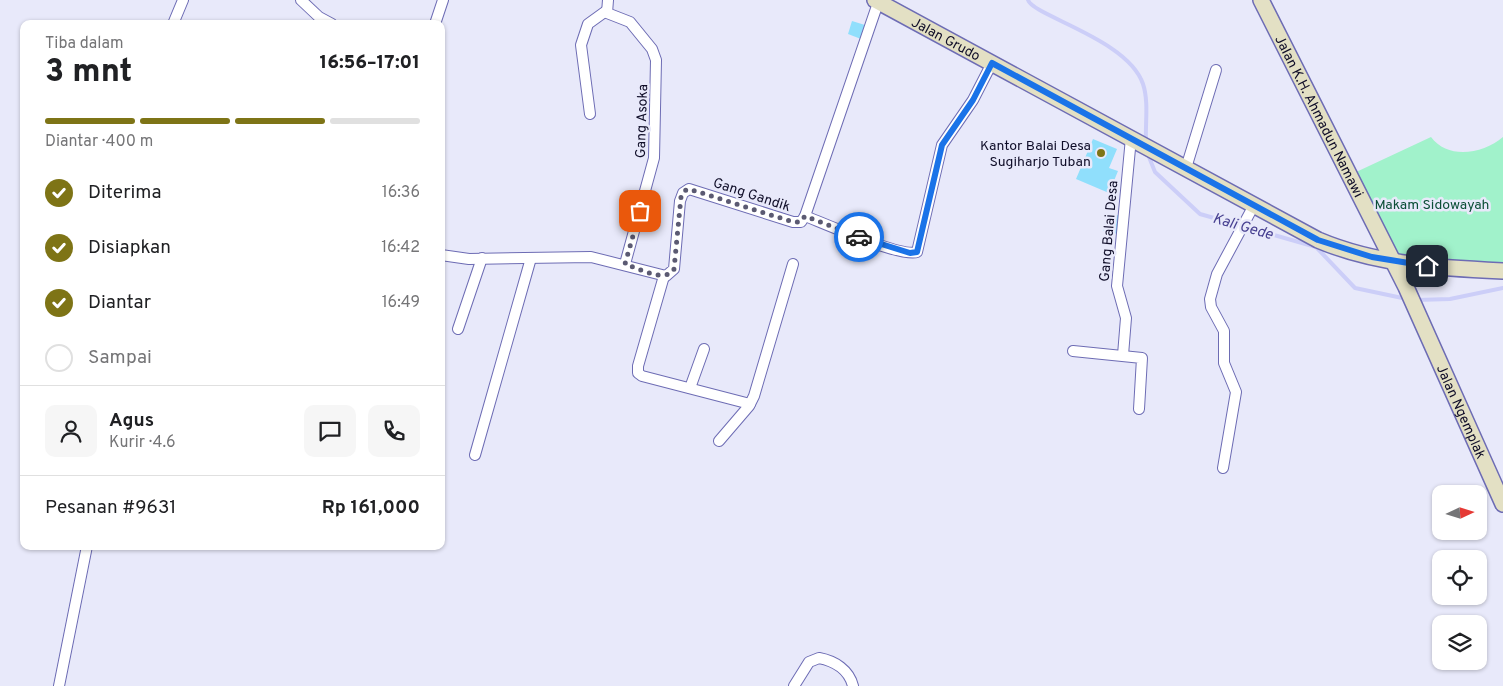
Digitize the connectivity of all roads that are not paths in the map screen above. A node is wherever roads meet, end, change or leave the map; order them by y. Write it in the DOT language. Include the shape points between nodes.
graph roads {
  1 [pos="183,0"];
  2 [pos="301,0"];
  3 [pos="443,0"];
  4 [pos="608,0"];
  5 [pos="1261,0"];
  6 [pos="877,1"];
  7 [pos="606,11"];
  8 [pos="175,20"];
  9 [pos="325,20"];
  10 [pos="436,20"];
  11 [pos="992,63"];
  12 [pos="1216,70"];
  13 [pos="590,114"];
  14 [pos="1135,140"];
  15 [pos="1186,168"];
  16 [pos="1254,205"];
  17 [pos="805,216"];
  18 [pos="445,255"];
  19 [pos="482,258"];
  20 [pos="531,258"];
  21 [pos="1393,262"];
  22 [pos="625,264"];
  23 [pos="793,264"];
  24 [pos="1503,271"];
  25 [pos="664,276"];
  26 [pos="1406,287"];
  27 [pos="458,329"];
  28 [pos="704,349"];
  29 [pos="1072,351"];
  30 [pos="1123,355"];
  31 [pos="690,388"];
  32 [pos="750,404"];
  33 [pos="1139,409"];
  34 [pos="719,441"];
  35 [pos="475,455"];
  36 [pos="1223,468"];
  37 [pos="1503,504"];
  38 [pos="86,550"];
  39 [pos="60,686"];
  40 [pos="794,686"];
  41 [pos="853,686"];
  1 -- 8 [label="street"];
  2 -- 9 [label="street"];
  3 -- 10 [label="street"];
  4 -- 7 [label="street"];
  5 -- 21 [label="street, Jalan K.H. Ahmadun Namawi"];
  6 -- 11 [label="street, Jalan Grudo"];
  6 -- 17 [label="street, Gang Gandik"];
  7 -- 13 [label="street" via="588,24 581,45"];
  7 -- 22 [label="street, Gang Asoka" via="630,22 656,60 654,158"];
  11 -- 14 [label="street, Jalan Grudo"];
  11 -- 17 [label="street" via="973,100 942,145 917,252 888,247"];
  12 -- 15 [label="street"];
  14 -- 15 [label="street, Jalan Grudo"];
  14 -- 30 [label="street, Gang Balai Desa" via="1117,286 1126,318"];
  15 -- 16 [label="street, Jalan Grudo"];
  16 -- 21 [label="street, Jalan Grudo" via="1325,242"];
  16 -- 36 [label="street" via="1215,279 1210,299 1224,329 1224,364 1236,392"];
  17 -- 25 [label="street, Gang Gandik" via="796,222 686,190 680,202 674,269"];
  18 -- 19 [label="street"];
  19 -- 20 [label="street"];
  19 -- 27 [label="street"];
  20 -- 22 [label="street" via="591,257"];
  20 -- 35 [label="street"];
  21 -- 24 [label="street, Jalan Grudo"];
  21 -- 26 [label="street, Jalan K.H. Ahmadun Namawi"];
  22 -- 25 [label="street"];
  23 -- 32 [label="street" via="764,368"];
  25 -- 31 [label="street" via="638,373"];
  26 -- 37 [label="street, Jalan Ngemplak"];
  28 -- 31 [label="street"];
  29 -- 30 [label="street"];
  30 -- 33 [label="street" via="1143,359"];
  31 -- 32 [label="street"];
  32 -- 34 [label="street"];
  38 -- 39 [label="street"];
  40 -- 41 [label="street" via="809,662 819,658 844,669"];
}
